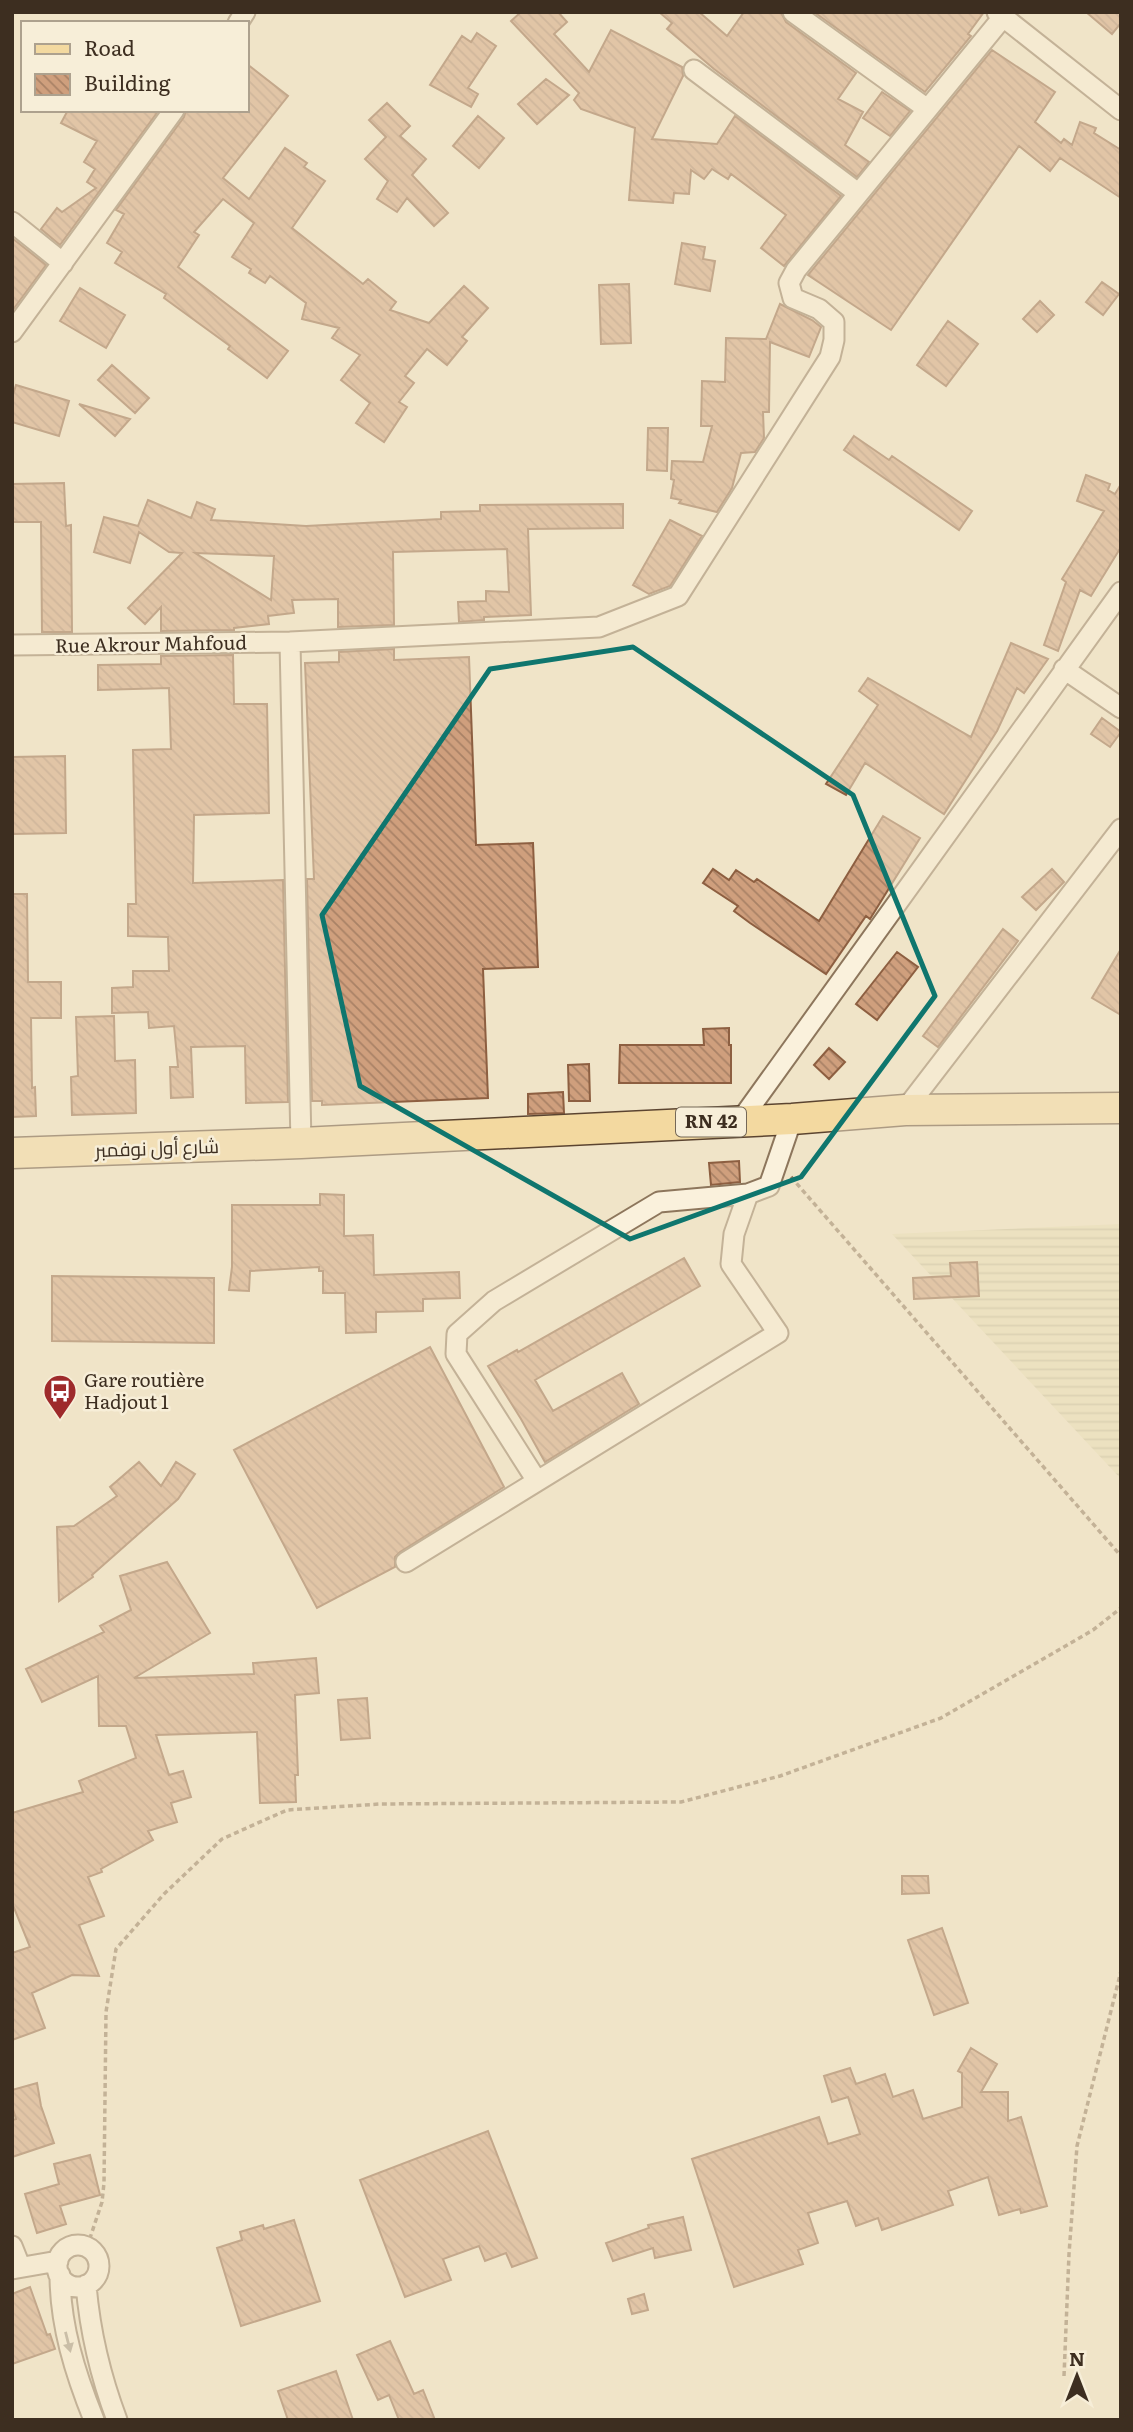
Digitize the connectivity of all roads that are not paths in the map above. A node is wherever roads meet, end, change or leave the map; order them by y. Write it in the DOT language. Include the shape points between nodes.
graph roads {
  1 [pos="793,12"];
  2 [pos="1000,15"];
  3 [pos="694,70"];
  4 [pos="926,108"];
  5 [pos="1121,110"];
  6 [pos="173,112"];
  7 [pos="858,193"];
  8 [pos="12,222"];
  9 [pos="63,263"];
  10 [pos="12,332"];
  11 [pos="1121,592"];
  12 [pos="290,642"];
  13 [pos="12,645"];
  14 [pos="1064,669"];
  15 [pos="1121,708"];
  16 [pos="1121,829"];
  17 [pos="1121,1108"];
  18 [pos="905,1110"];
  19 [pos="792,1119"];
  20 [pos="741,1120"];
  21 [pos="301,1143"];
  22 [pos="12,1153"];
  23 [pos="748,1194"];
  24 [pos="537,1481"];
  25 [pos="406,1562"];
  26 [pos="12,2246"];
  27 [pos="16,2268"];
  28 [pos="59,2268"];
  29 [pos="86,2285"];
  30 [pos="94,2420"];
  31 [pos="117,2420"];
  1 -- 4 [label="street"];
  2 -- 4 [label="street"];
  2 -- 5 [label="street"];
  3 -- 7 [label="street"];
  4 -- 7 [label="street"];
  6 -- 9 [label="street"];
  7 -- 12 [label="street, Rue Akrour Mahfoud" via="789,283 793,298 819,309 834,323 830,357 678,596 599,628"];
  8 -- 9 [label="street"];
  9 -- 10 [label="street"];
  11 -- 14 [label="street"];
  12 -- 13 [label="street, Rue Akrour Mahfoud"];
  12 -- 21 [label="street"];
  14 -- 15 [label="street"];
  14 -- 20 [label="street"];
  16 -- 18 [label="street"];
  17 -- 18 [label="main road, RN 42"];
  18 -- 19 [label="main road, RN 42"];
  19 -- 20 [label="main road, RN 42"];
  19 -- 23 [label="street" via="769,1186"];
  20 -- 21 [label="main road, RN 42"];
  21 -- 22 [label="main road, شارع أول نوفمبر / RN 42"];
  23 -- 24 [label="street" via="734,1234 730,1264 778,1333"];
  23 -- 24 [label="street" via="659,1202 494,1301 457,1334 456,1354"];
  24 -- 25 [label="street"];
  26 -- 27 [label="street"];
  27 -- 28 [label="street"];
  28 -- 29 [label="street" via="71,2285"];
  28 -- 29 [label="street" via="66,2249 92,2250 99,2263 96,2276"];
  28 -- 30 [label="street, one-way" via="69,2348"];
  29 -- 31 [label="street" via="91,2335"];
}
